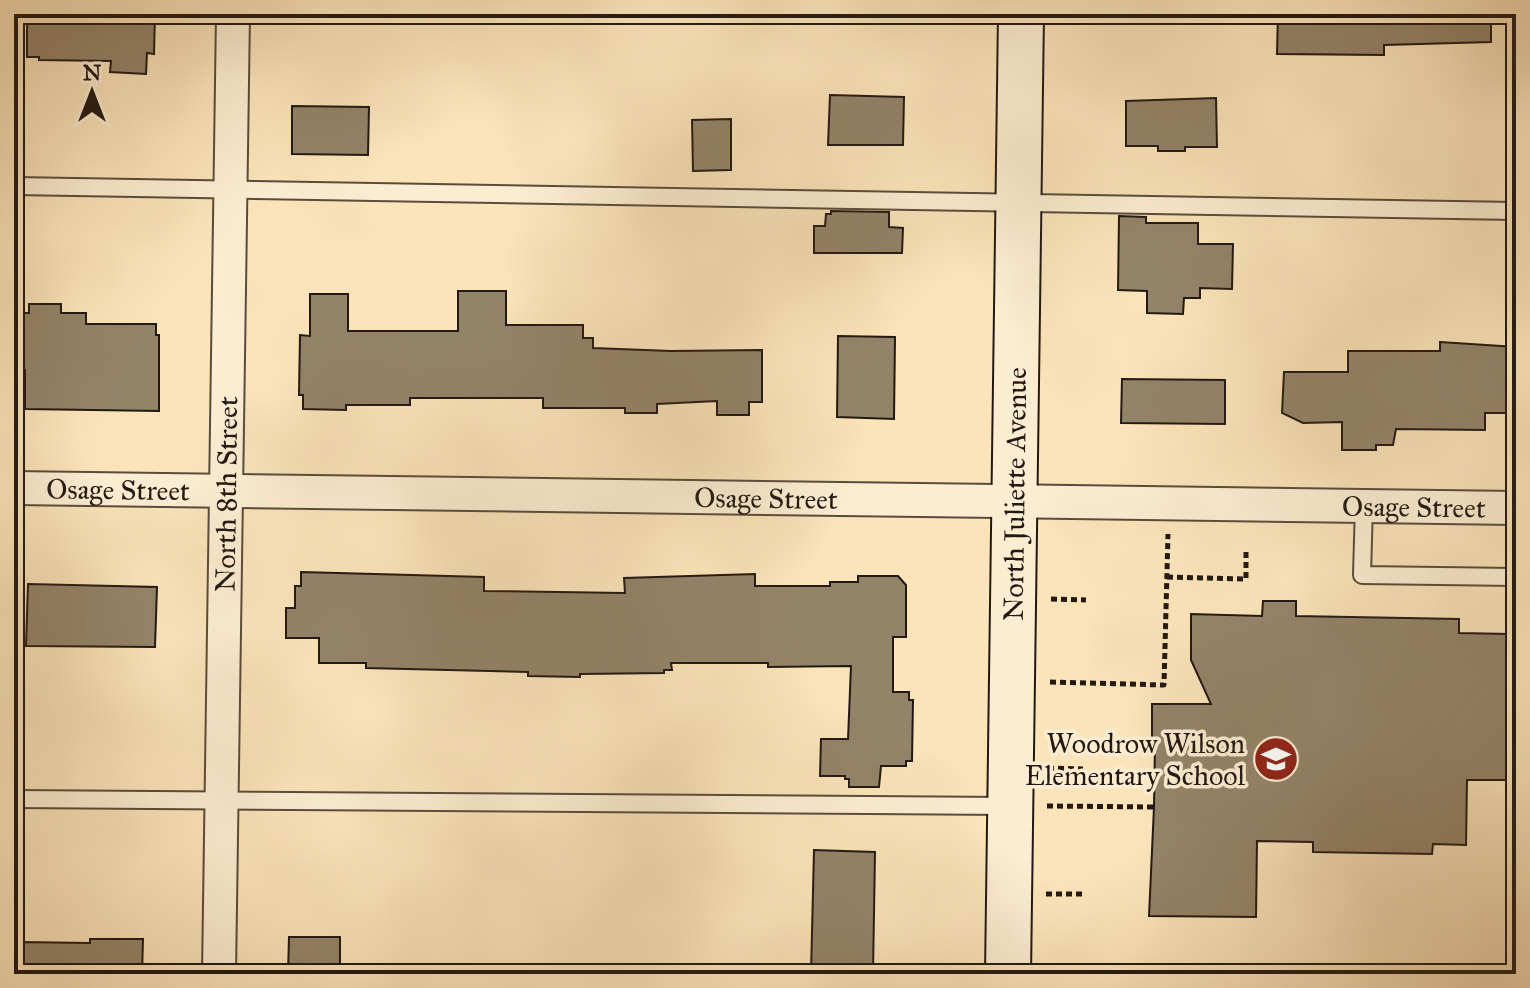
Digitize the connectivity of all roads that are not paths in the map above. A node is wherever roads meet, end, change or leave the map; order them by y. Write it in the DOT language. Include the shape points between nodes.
graph roads {
  1 [pos="233,14"];
  2 [pos="1021,14"];
  3 [pos="14,186"];
  4 [pos="231,189"];
  5 [pos="1019,203"];
  6 [pos="1516,211"];
  7 [pos="14,488"];
  8 [pos="226,491"];
  9 [pos="1014,501"];
  10 [pos="1364,505"];
  11 [pos="1516,508"];
  12 [pos="1516,577"];
  13 [pos="14,799"];
  14 [pos="221,802"];
  15 [pos="1010,806"];
  16 [pos="219,974"];
  17 [pos="1008,974"];
  1 -- 4 [label="street, North 8th Street"];
  2 -- 5 [label="street, North Juliette Avenue"];
  3 -- 4 [label="lane"];
  4 -- 5 [label="lane"];
  4 -- 8 [label="street, North 8th Street"];
  5 -- 6 [label="lane"];
  5 -- 9 [label="street, North Juliette Avenue"];
  7 -- 8 [label="street, Osage Street"];
  8 -- 9 [label="street, Osage Street"];
  8 -- 14 [label="street, North 8th Street"];
  9 -- 10 [label="street, Osage Street"];
  9 -- 15 [label="street, North Juliette Avenue"];
  10 -- 11 [label="street, Osage Street"];
  10 -- 12 [label="lane" via="1362,575"];
  13 -- 14 [label="lane"];
  14 -- 15 [label="lane"];
  14 -- 16 [label="street, North 8th Street"];
  15 -- 17 [label="street, North Juliette Avenue"];
}
